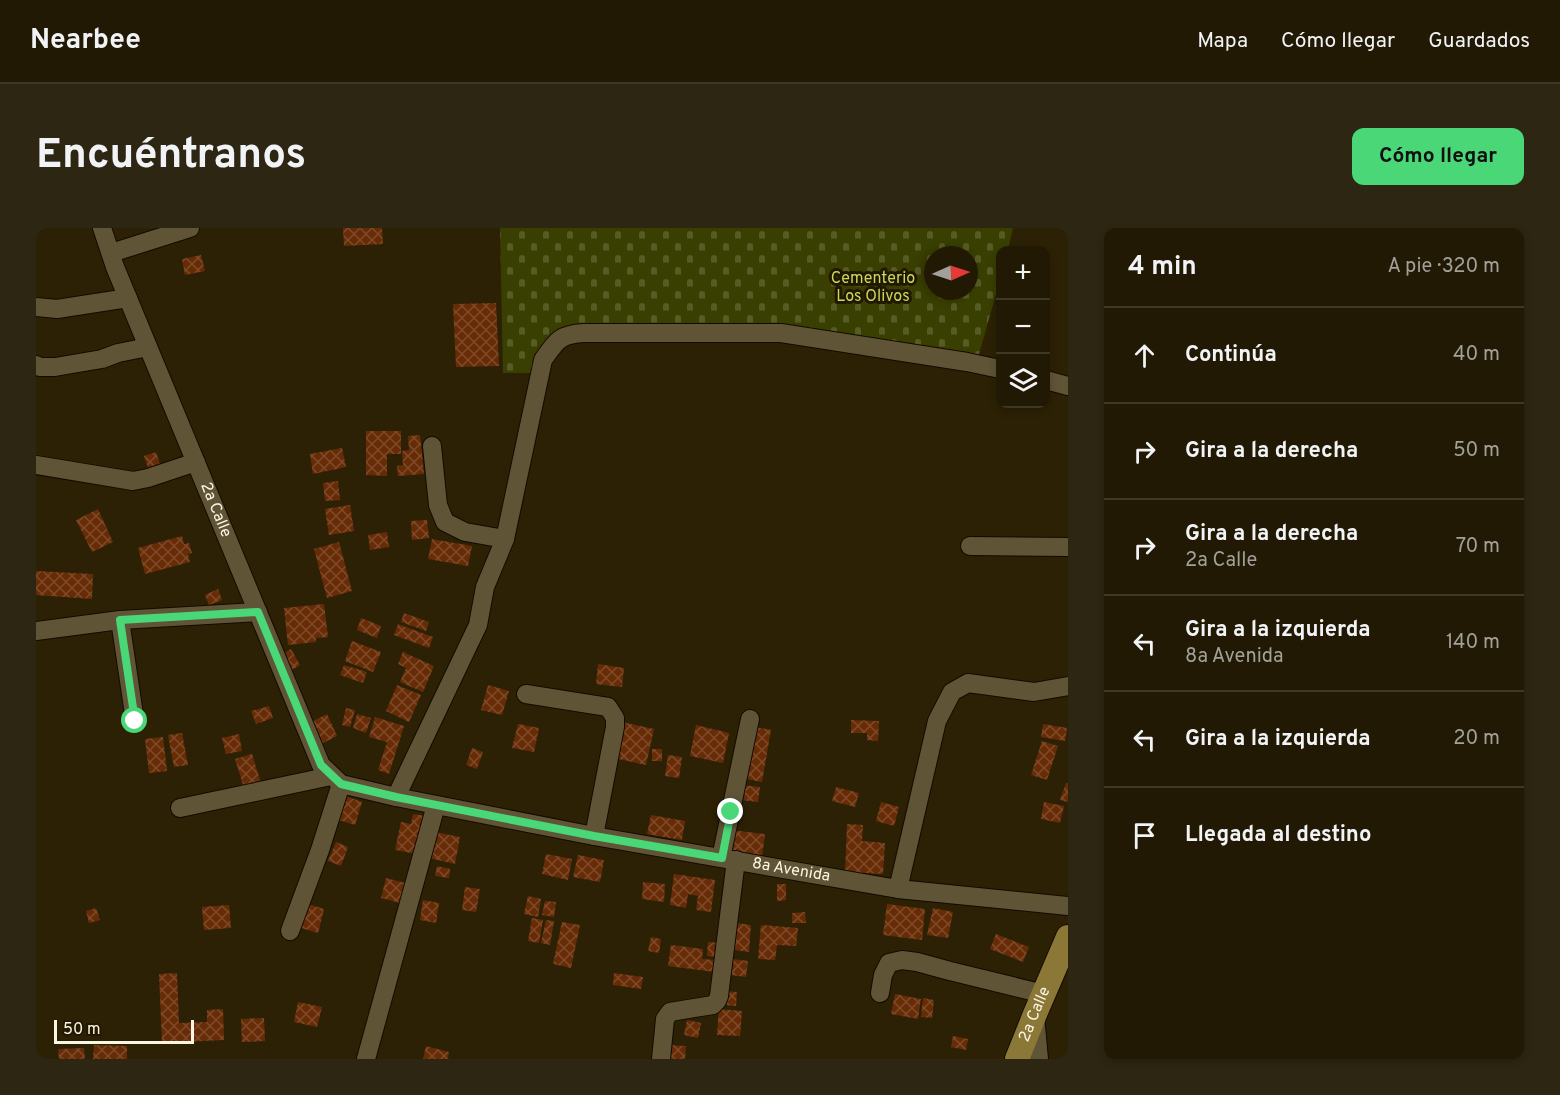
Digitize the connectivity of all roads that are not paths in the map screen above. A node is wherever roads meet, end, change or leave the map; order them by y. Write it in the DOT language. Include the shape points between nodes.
graph roads {
  1 [pos="102,228"];
  2 [pos="190,228"];
  3 [pos="111,253"];
  4 [pos="128,298"];
  5 [pos="36,307"];
  6 [pos="148,347"];
  7 [pos="36,365"];
  8 [pos="996,368"];
  9 [pos="1050,381"];
  10 [pos="1068,386"];
  11 [pos="432,446"];
  12 [pos="196,462"];
  13 [pos="36,465"];
  14 [pos="505,539"];
  15 [pos="970,546"];
  16 [pos="1068,547"];
  17 [pos="258,612"];
  18 [pos="120,620"];
  19 [pos="36,631"];
  20 [pos="1068,686"];
  21 [pos="526,694"];
  22 [pos="750,719"];
  23 [pos="135,721"];
  24 [pos="336,780"];
  25 [pos="396,797"];
  26 [pos="436,805"];
  27 [pos="180,808"];
  28 [pos="594,836"];
  29 [pos="729,859"];
  30 [pos="898,889"];
  31 [pos="1068,906"];
  32 [pos="290,931"];
  33 [pos="1068,937"];
  34 [pos="880,993"];
  35 [pos="1039,1004"];
  36 [pos="366,1059"];
  37 [pos="661,1059"];
  38 [pos="1017,1059"];
  39 [pos="1039,1059"];
  1 -- 3 [label="street, 2a Calle"];
  2 -- 3 [label="street"];
  3 -- 4 [label="street, 2a Calle"];
  4 -- 5 [label="street" via="57,309"];
  4 -- 6 [label="street, 2a Calle"];
  6 -- 7 [label="street" via="55,368"];
  6 -- 12 [label="street, 2a Calle"];
  8 -- 14 [label="street" via="781,333 570,334 556,340 543,360"];
  9 -- 10 [label="street"];
  11 -- 14 [label="street" via="438,505 445,522 465,532"];
  12 -- 13 [label="street" via="133,481"];
  12 -- 17 [label="street, 2a Calle"];
  14 -- 25 [label="street" via="485,587 478,626"];
  15 -- 16 [label="street"];
  17 -- 18 [label="street"];
  17 -- 24 [label="street, 2a Calle" via="321,765"];
  18 -- 19 [label="street"];
  18 -- 23 [label="street"];
  20 -- 30 [label="street" via="1034,692 968,683 952,692 937,721"];
  21 -- 28 [label="street" via="608,707 615,718"];
  22 -- 29 [label="street"];
  24 -- 25 [label="street, 8a Avenida"];
  24 -- 27 [label="street"];
  24 -- 32 [label="street" via="320,850"];
  25 -- 26 [label="street, 8a Avenida"];
  26 -- 28 [label="street, 8a Avenida"];
  26 -- 36 [label="street"];
  28 -- 29 [label="street, 8a Avenida"];
  29 -- 30 [label="street, 8a Avenida"];
  29 -- 37 [label="street" via="718,996 713,1005 667,1015"];
  30 -- 31 [label="street, 8a Avenida"];
  33 -- 35 [label="main road, 2a Calle"];
  34 -- 35 [label="street" via="889,963 902,960 950,971"];
  35 -- 38 [label="main road, 2a Calle"];
  35 -- 39 [label="street"];
}
